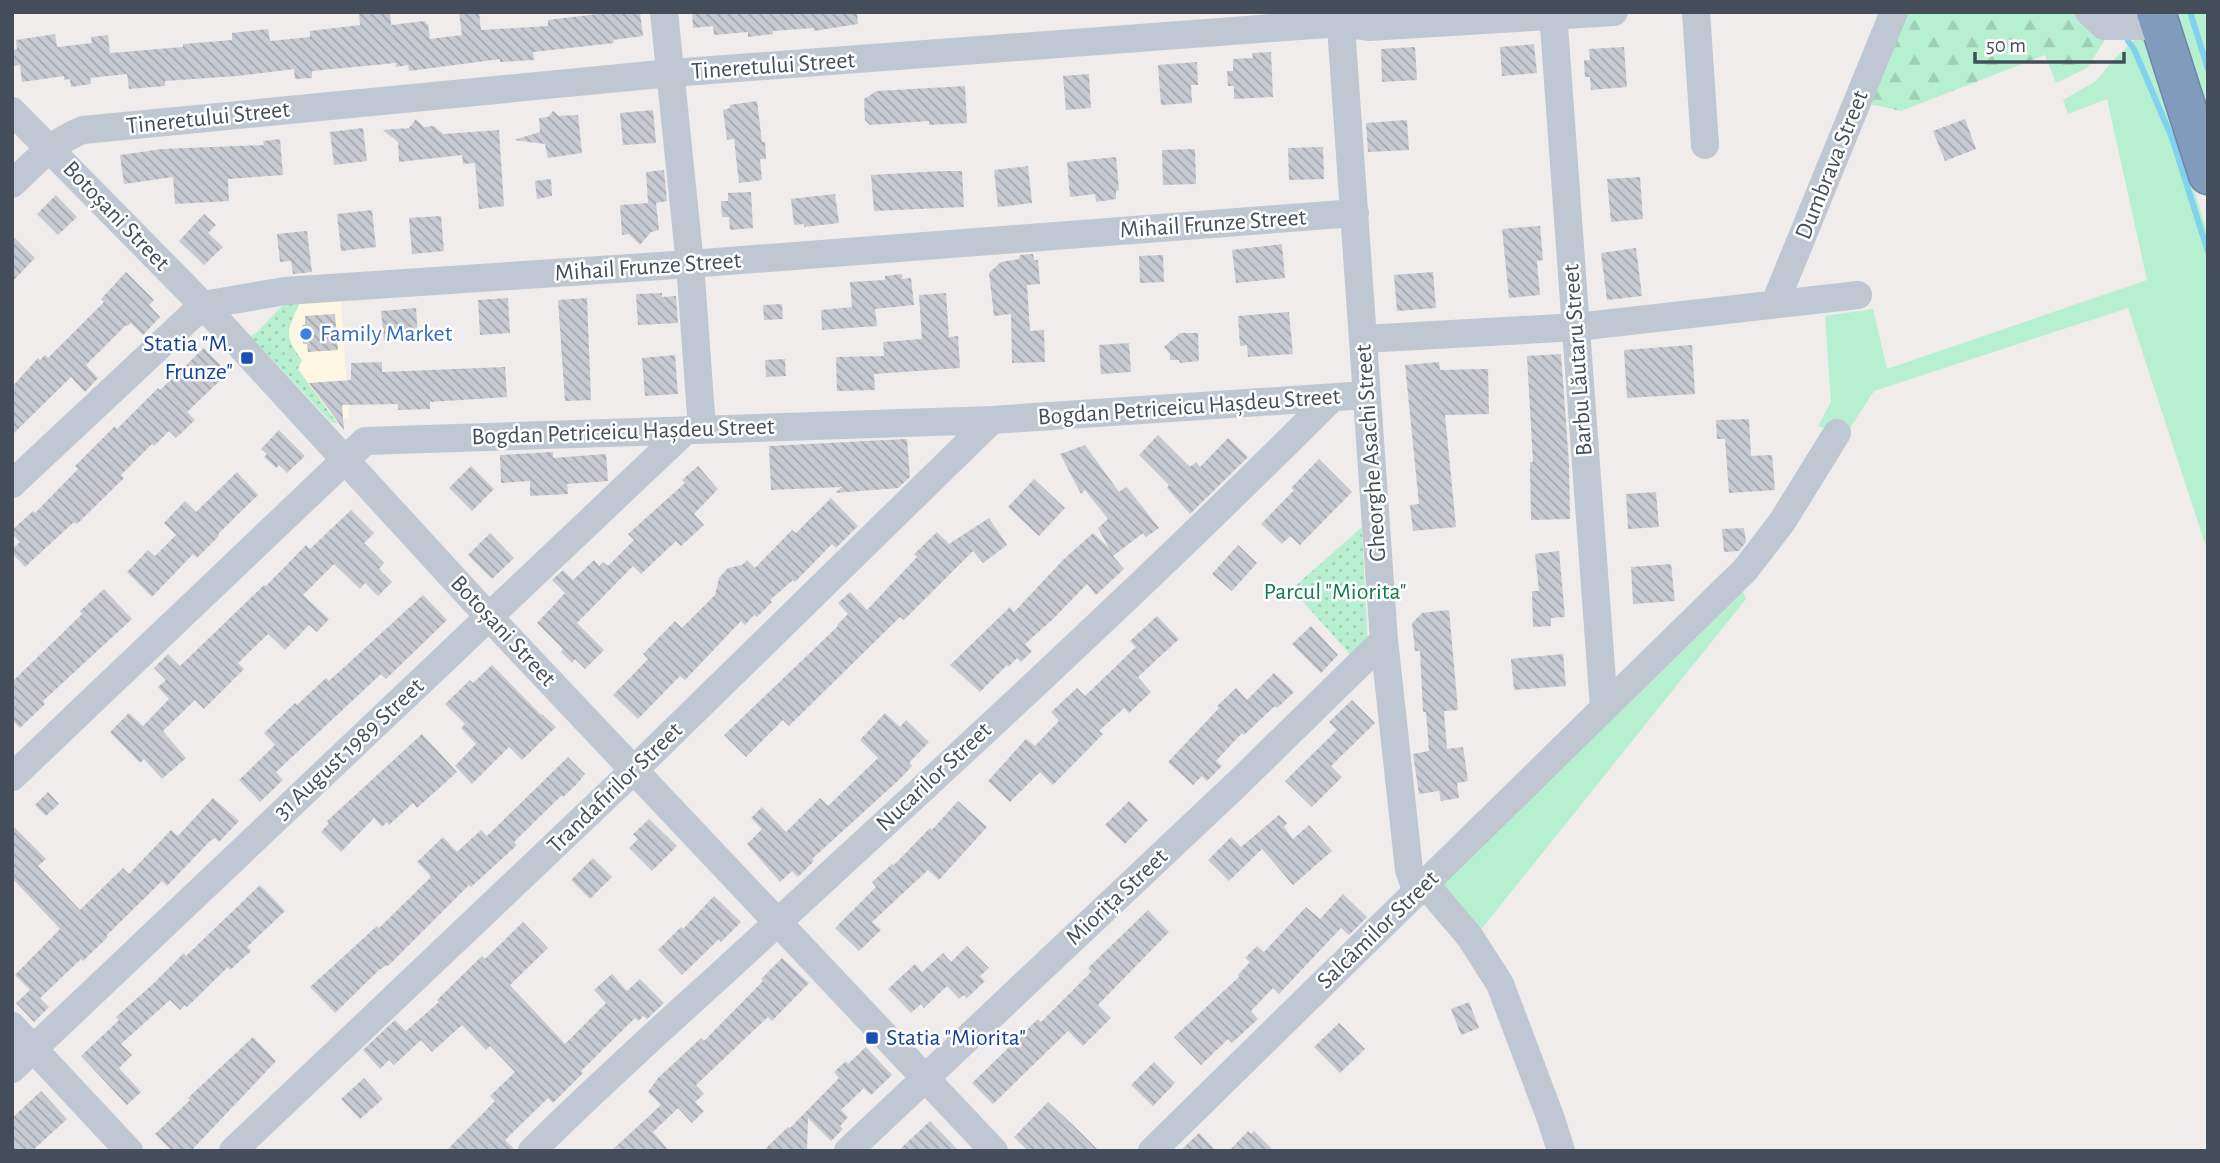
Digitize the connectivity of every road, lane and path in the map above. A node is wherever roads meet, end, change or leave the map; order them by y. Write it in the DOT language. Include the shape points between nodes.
graph roads {
  1 [pos="664,12"];
  2 [pos="1614,12"];
  3 [pos="1696,12"];
  4 [pos="2089,12"];
  5 [pos="1553,15"];
  6 [pos="1883,17"];
  7 [pos="1340,18"];
  8 [pos="2158,19"];
  9 [pos="671,73"];
  10 [pos="12,111"];
  11 [pos="1705,145"];
  12 [pos="49,148"];
  13 [pos="2208,175"];
  14 [pos="12,184"];
  15 [pos="1355,213"];
  16 [pos="690,264"];
  17 [pos="1858,295"];
  18 [pos="1775,303"];
  19 [pos="203,305"];
  20 [pos="1577,327"];
  21 [pos="1363,339"];
  22 [pos="1366,396"];
  23 [pos="1332,398"];
  24 [pos="992,420"];
  25 [pos="694,429"];
  26 [pos="1838,433"];
  27 [pos="344,461"];
  28 [pos="12,484"];
  29 [pos="489,617"];
  30 [pos="1384,639"];
  31 [pos="1604,708"];
  32 [pos="634,770"];
  33 [pos="12,776"];
  34 [pos="1421,888"];
  35 [pos="778,922"];
  36 [pos="12,1026"];
  37 [pos="33,1048"];
  38 [pos="12,1069"];
  39 [pos="924,1078"];
  40 [pos="129,1151"];
  41 [pos="233,1151"];
  42 [pos="532,1151"];
  43 [pos="848,1151"];
  44 [pos="994,1151"];
  45 [pos="1152,1151"];
  46 [pos="1561,1151"];
  1 -- 9 [label="street"];
  2 -- 5 [label="street"];
  3 -- 11 [label="street"];
  4 -- 8 [label="street" via="2104,26"];
  5 -- 7 [label="street, Tineretului Street" via="1369,27"];
  5 -- 20 [label="street, Barbu Lăutaru Street"];
  6 -- 18 [label="street, Dumbrava Street"];
  7 -- 9 [label="street, Tineretului Street"];
  7 -- 15 [label="street, Gheorghe Asachi Street"];
  8 -- 13 [label="highway"];
  9 -- 12 [label="street, Tineretului Street" via="83,130"];
  9 -- 16 [label="street"];
  10 -- 12 [label="street, Botoșani Street"];
  12 -- 14 [label="street, Tineretului Street"];
  12 -- 19 [label="street, Botoșani Street"];
  15 -- 16 [label="street, Mihail Frunze Street"];
  15 -- 21 [label="street, Gheorghe Asachi Street"];
  16 -- 19 [label="street, Mihail Frunze Street" via="285,291"];
  16 -- 25 [label="street"];
  17 -- 18 [label="street"];
  18 -- 20 [label="street"];
  19 -- 27 [label="street, Botoșani Street"];
  19 -- 28 [label="street"];
  20 -- 21 [label="street"];
  20 -- 31 [label="street, Barbu Lăutaru Street"];
  21 -- 22 [label="street, Gheorghe Asachi Street"];
  22 -- 23 [label="street, Bogdan Petriceicu Hașdeu Street"];
  22 -- 30 [label="street, Gheorghe Asachi Street"];
  23 -- 24 [label="street, Bogdan Petriceicu Hașdeu Street"];
  23 -- 35 [label="street, Nucarilor Street" via="1208,522"];
  24 -- 25 [label="street, Bogdan Petriceicu Hașdeu Street"];
  24 -- 32 [label="street, Trandafirilor Street"];
  25 -- 27 [label="street, Bogdan Petriceicu Hașdeu Street" via="365,441"];
  25 -- 29 [label="street, 31 August 1989 Street"];
  26 -- 31 [label="street, Salcâmilor Street" via="1782,522 1745,570"];
  27 -- 29 [label="street, Botoșani Street"];
  27 -- 33 [label="street, Bogdan Petriceicu Hașdeu Street"];
  29 -- 32 [label="street, Botoșani Street"];
  29 -- 37 [label="street, 31 August 1989 Street"];
  30 -- 34 [label="street, Gheorghe Asachi Street" via="1409,870"];
  30 -- 39 [label="street, Miorița Street"];
  31 -- 34 [label="street, Salcâmilor Street"];
  32 -- 35 [label="street, Botoșani Street"];
  32 -- 41 [label="street, Trandafirilor Street"];
  34 -- 45 [label="street, Salcâmilor Street"];
  34 -- 46 [label="street" via="1470,937 1500,984"];
  35 -- 39 [label="street, Botoșani Street"];
  35 -- 42 [label="street, Nucarilor Street"];
  36 -- 37 [label="street"];
  37 -- 38 [label="street, 31 August 1989 Street"];
  37 -- 40 [label="street"];
  39 -- 43 [label="street, Miorița Street"];
  39 -- 44 [label="street, Botoșani Street"];
}
